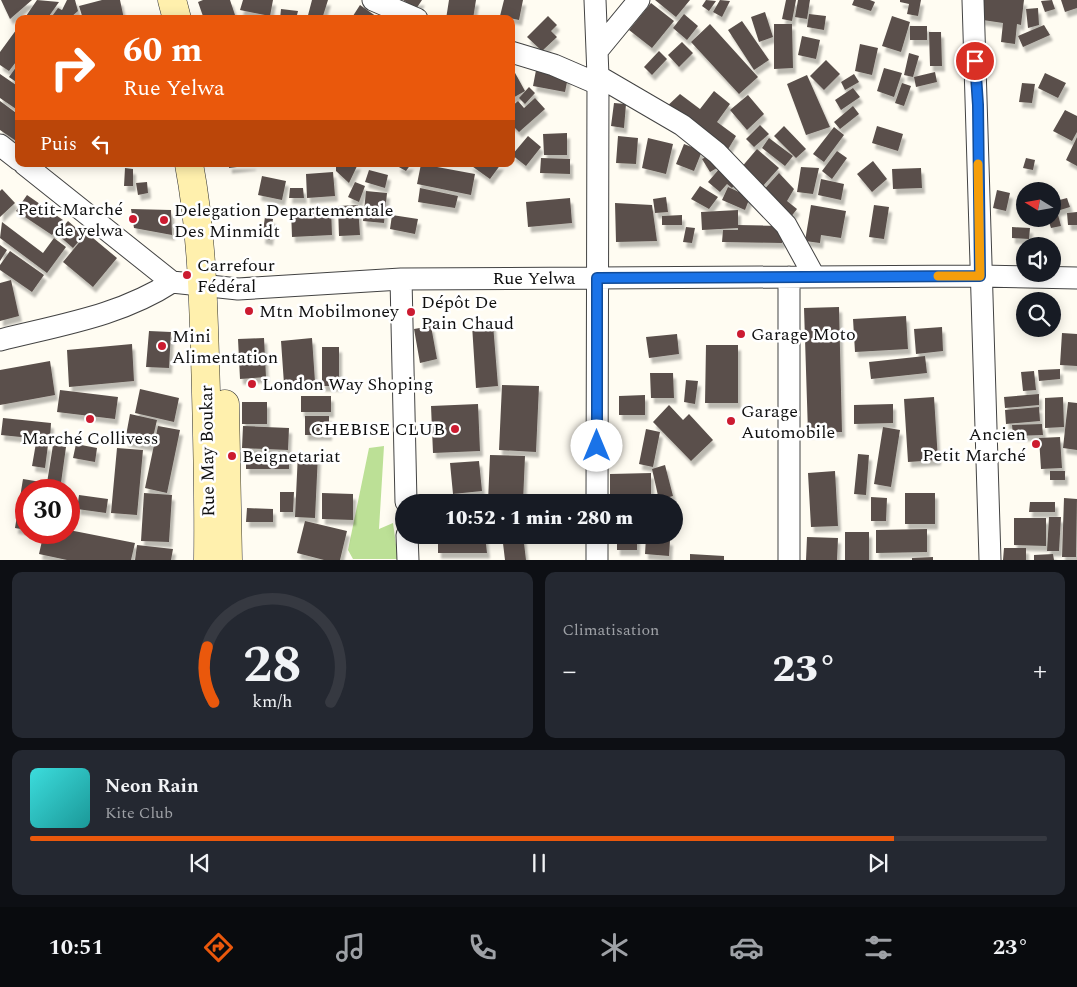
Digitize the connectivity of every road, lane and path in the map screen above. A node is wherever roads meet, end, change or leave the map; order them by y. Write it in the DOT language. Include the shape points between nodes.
graph roads {
  1 [pos="155,0"];
  2 [pos="172,0"];
  3 [pos="373,0"];
  4 [pos="595,0"];
  5 [pos="639,0"];
  6 [pos="973,0"];
  7 [pos="159,15"];
  8 [pos="176,15"];
  9 [pos="408,15"];
  10 [pos="597,51"];
  11 [pos="515,53"];
  12 [pos="598,80"];
  13 [pos="0,145"];
  14 [pos="15,157"];
  15 [pos="28,167"];
  16 [pos="189,167"];
  17 [pos="208,167"];
  18 [pos="814,276"];
  19 [pos="980,276"];
  20 [pos="597,278"];
  21 [pos="789,278"];
  22 [pos="1077,278"];
  23 [pos="401,279"];
  24 [pos="172,282"];
  25 [pos="212,286"];
  26 [pos="0,340"];
  27 [pos="406,494"];
  28 [pos="597,494"];
  29 [pos="407,544"];
  30 [pos="597,544"];
  31 [pos="208,560"];
  32 [pos="228,560"];
  33 [pos="408,560"];
  34 [pos="597,560"];
  35 [pos="789,560"];
  36 [pos="990,560"];
  1 -- 7 [label="main road"];
  2 -- 8 [label="main road"];
  3 -- 9 [label="street"];
  4 -- 10 [label="street"];
  5 -- 10 [label="street"];
  6 -- 19 [label="street"];
  10 -- 12 [label="street"];
  11 -- 12 [label="street"];
  12 -- 18 [label="street" via="682,125 717,153 786,225"];
  12 -- 20 [label="street"];
  13 -- 14 [label="street"];
  15 -- 24 [label="street"];
  16 -- 25 [label="main road, Rue May Boukar" via="200,244"];
  17 -- 25 [label="main road, Rue May Boukar"];
  18 -- 19 [label="street, Rue Yelwa"];
  18 -- 21 [label="street, Rue Yelwa"];
  19 -- 22 [label="street, Rue Yelwa"];
  19 -- 36 [label="street"];
  20 -- 21 [label="street, Rue Yelwa"];
  20 -- 23 [label="street, Rue Yelwa"];
  20 -- 28 [label="street"];
  21 -- 35 [label="street"];
  23 -- 25 [label="street, Rue Yelwa" via="238,289"];
  23 -- 27 [label="street"];
  24 -- 25 [label="street, Rue Yelwa"];
  24 -- 26 [label="street" via="143,300 112,312"];
  25 -- 31 [label="main road, Rue May Boukar"];
  25 -- 32 [label="main road, Rue May Boukar" via="229,491"];
  29 -- 33 [label="street"];
  30 -- 34 [label="street"];
}
